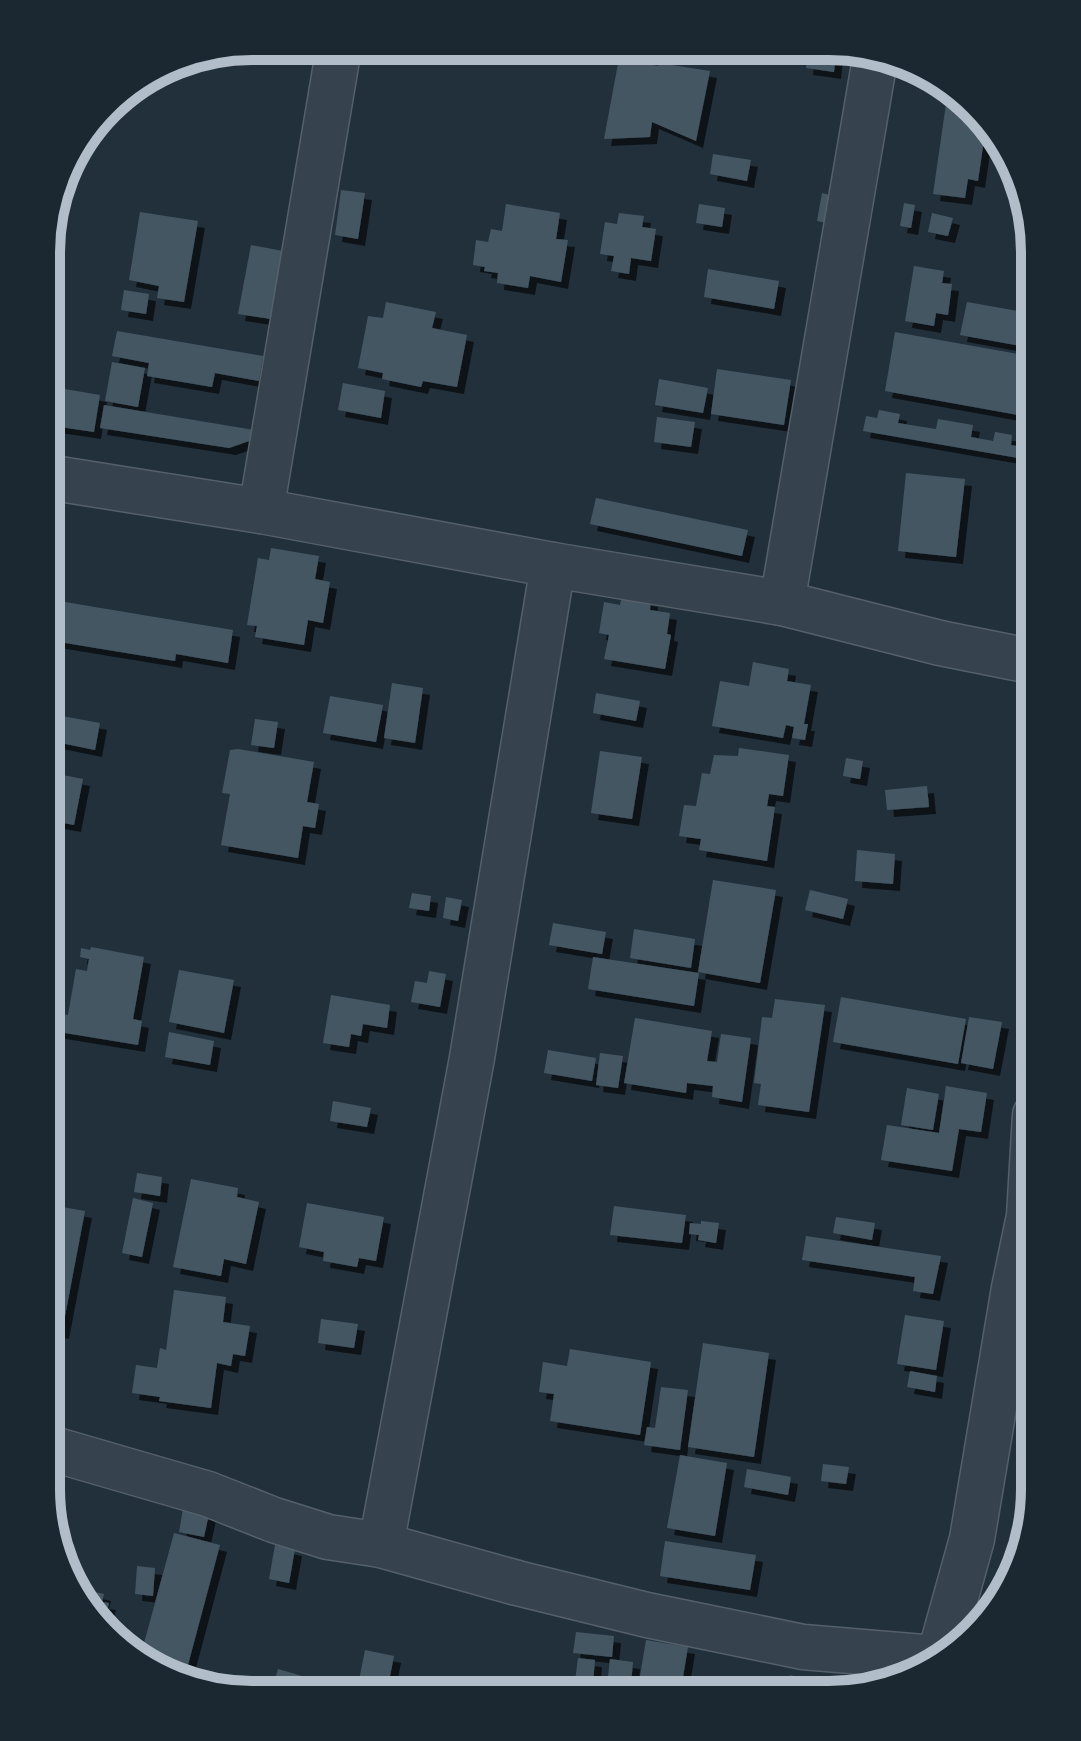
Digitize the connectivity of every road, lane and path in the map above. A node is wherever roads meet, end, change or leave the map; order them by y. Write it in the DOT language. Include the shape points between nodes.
graph roads {
  1 [pos="337,60"];
  2 [pos="874,66"];
  3 [pos="60,479"];
  4 [pos="261,511"];
  5 [pos="553,565"];
  6 [pos="782,603"];
  7 [pos="1021,659"];
  8 [pos="1021,1303"];
  9 [pos="60,1451"];
  10 [pos="381,1545"];
  11 [pos="941,1644"];
  12 [pos="925,1655"];
  1 -- 4 [label="street"];
  2 -- 6 [label="street"];
  3 -- 4 [label="street"];
  4 -- 5 [label="street"];
  5 -- 6 [label="street"];
  5 -- 10 [label="street" via="472,1058"];
  6 -- 7 [label="street"];
  8 -- 11 [label="street" via="972,1539"];
  9 -- 10 [label="street" via="208,1494 328,1537"];
  10 -- 12 [label="street" via="632,1611 803,1647"];
}
